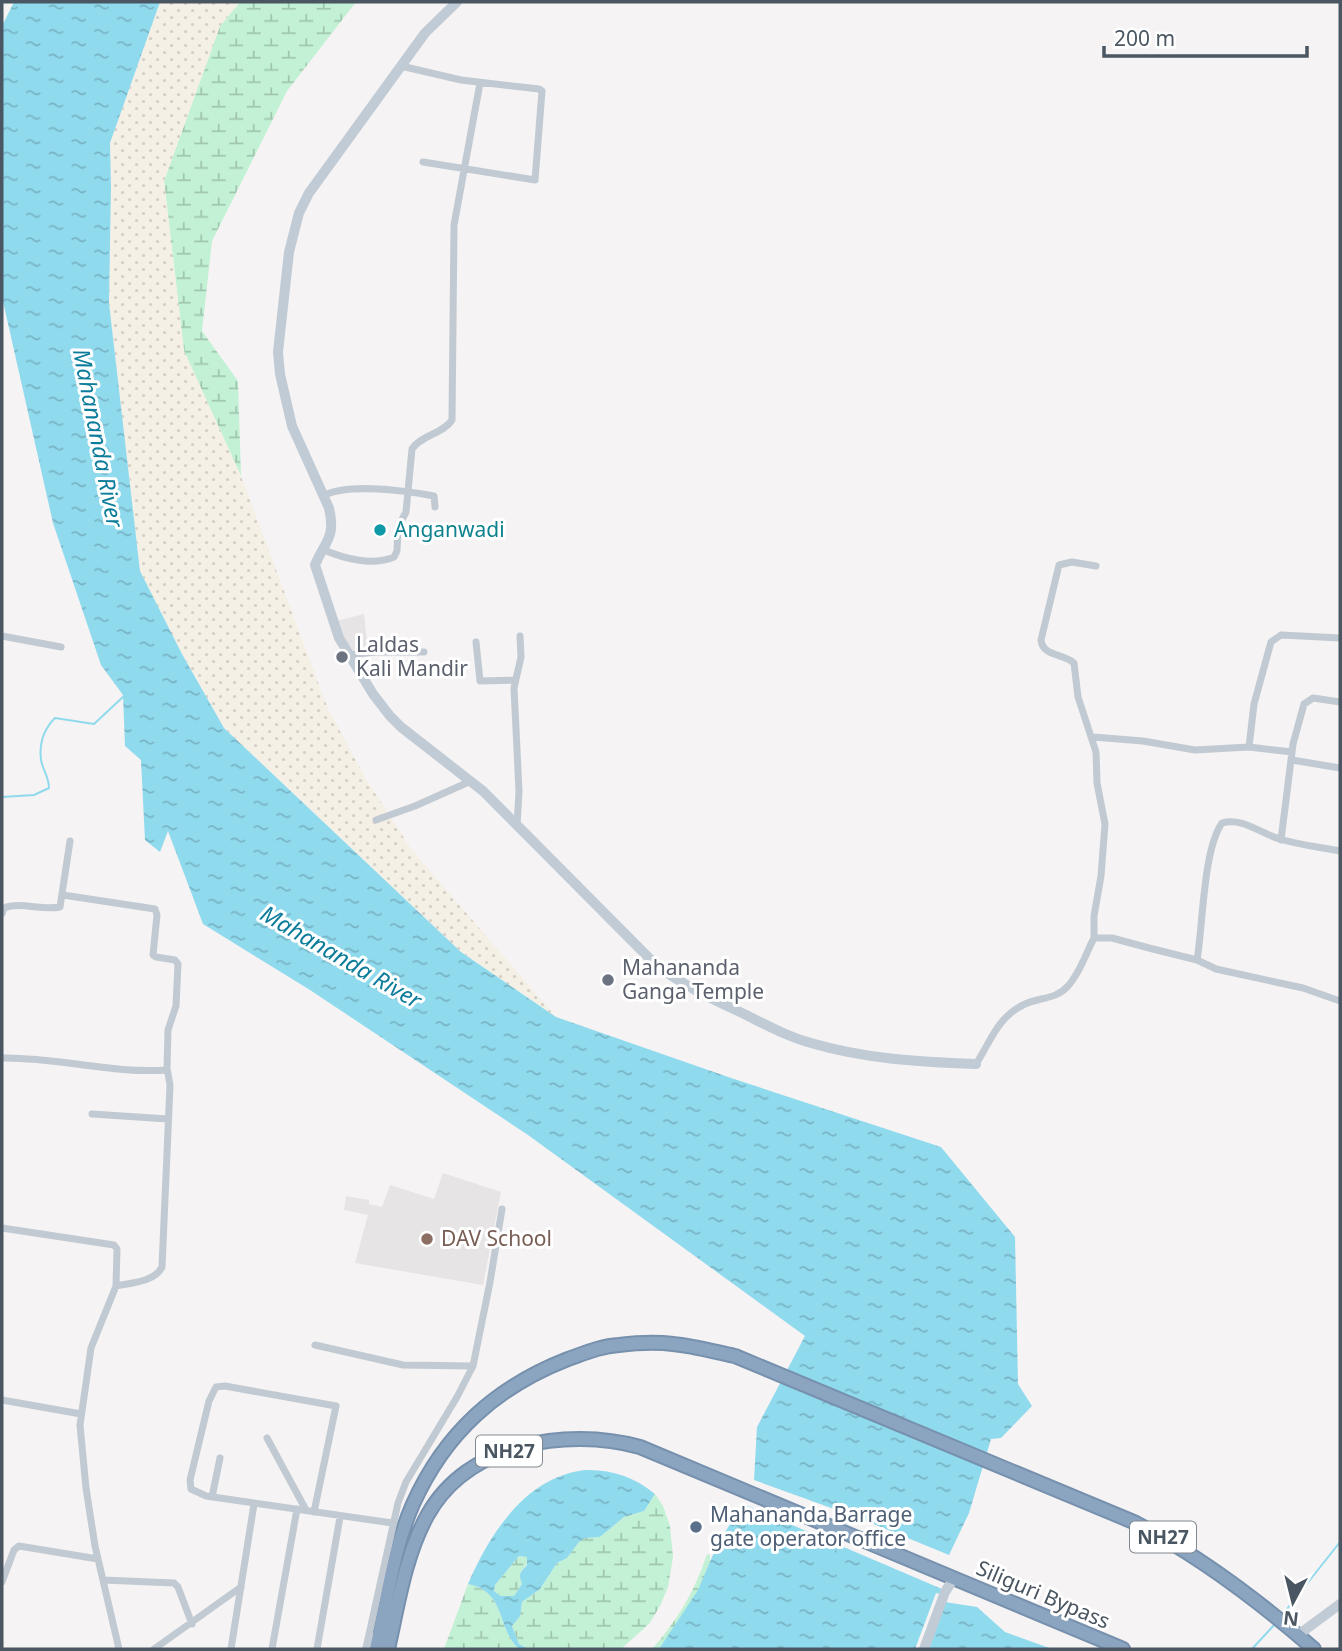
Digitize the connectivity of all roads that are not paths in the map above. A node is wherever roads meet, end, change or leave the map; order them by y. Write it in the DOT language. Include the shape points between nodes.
graph roads {
  1 [pos="457,2"];
  2 [pos="401,66"];
  3 [pos="480,83"];
  4 [pos="423,162"];
  5 [pos="463,170"];
  6 [pos="408,493"];
  7 [pos="325,495"];
  8 [pos="435,507"];
  9 [pos="324,550"];
  10 [pos="1096,566"];
  11 [pos="2,636"];
  12 [pos="520,636"];
  13 [pos="1340,638"];
  14 [pos="476,642"];
  15 [pos="61,647"];
  16 [pos="424,652"];
  17 [pos="349,656"];
  18 [pos="515,680"];
  19 [pos="1340,702"];
  20 [pos="1093,737"];
  21 [pos="1249,747"];
  22 [pos="1292,756"];
  23 [pos="1340,768"];
  24 [pos="471,781"];
  25 [pos="376,820"];
  26 [pos="517,826"];
  27 [pos="1281,840"];
  28 [pos="70,841"];
  29 [pos="1340,851"];
  30 [pos="63,895"];
  31 [pos="2,914"];
  32 [pos="1094,938"];
  33 [pos="1196,960"];
  34 [pos="1340,1001"];
  35 [pos="2,1058"];
  36 [pos="976,1064"];
  37 [pos="167,1070"];
  38 [pos="92,1114"];
  39 [pos="169,1119"];
  40 [pos="502,1209"];
  41 [pos="2,1228"];
  42 [pos="116,1286"];
  43 [pos="314,1345"];
  44 [pos="473,1366"];
  45 [pos="2,1401"];
  46 [pos="81,1414"];
  47 [pos="267,1438"];
  48 [pos="220,1458"];
  49 [pos="212,1497"];
  50 [pos="254,1504"];
  51 [pos="306,1510"];
  52 [pos="340,1517"];
  53 [pos="392,1523"];
  54 [pos="2,1555"];
  55 [pos="11,1556"];
  56 [pos="98,1559"];
  57 [pos="951,1577"];
  58 [pos="103,1580"];
  59 [pos="2,1582"];
  60 [pos="241,1587"];
  61 [pos="1340,1604"];
  62 [pos="192,1624"];
  63 [pos="1295,1632"];
  64 [pos="380,1635"];
  65 [pos="119,1649"];
  66 [pos="154,1649"];
  67 [pos="232,1649"];
  68 [pos="272,1649"];
  69 [pos="317,1649"];
  70 [pos="366,1649"];
  71 [pos="376,1649"];
  72 [pos="388,1649"];
  73 [pos="924,1649"];
  74 [pos="1123,1649"];
  75 [pos="1314,1649"];
  1 -- 2 [label="main road" via="425,33"];
  2 -- 3 [label="street"];
  2 -- 7 [label="main road" via="309,193 289,252 278,343 280,374 294,432"];
  3 -- 5 [label="street"];
  3 -- 5 [label="street" via="542,91 535,180"];
  4 -- 5 [label="street"];
  5 -- 6 [label="street" via="454,234 453,418 447,427 414,446"];
  6 -- 7 [label="street" via="349,488"];
  6 -- 8 [label="street" via="434,496"];
  6 -- 9 [label="street" via="394,557 355,560"];
  7 -- 9 [label="main road" via="332,528"];
  9 -- 17 [label="main road" via="314,565 334,627"];
  10 -- 20 [label="street" via="1068,562 1058,566 1041,639 1046,651 1074,663 1078,697"];
  11 -- 15 [label="street"];
  12 -- 18 [label="street"];
  13 -- 21 [label="street" via="1284,635 1270,642 1254,704"];
  14 -- 18 [label="street" via="480,681"];
  16 -- 17 [label="street"];
  17 -- 24 [label="main road" via="396,721"];
  18 -- 26 [label="street"];
  19 -- 22 [label="street" via="1307,700"];
  20 -- 21 [label="street" via="1195,750"];
  20 -- 32 [label="street" via="1105,824"];
  21 -- 22 [label="street"];
  22 -- 23 [label="street"];
  22 -- 27 [label="street"];
  24 -- 25 [label="street"];
  24 -- 26 [label="main road"];
  26 -- 36 [label="main road" via="655,964 693,990 811,1043 882,1058"];
  27 -- 29 [label="street"];
  27 -- 33 [label="street" via="1238,823 1220,826 1206,884"];
  28 -- 30 [label="street"];
  30 -- 31 [label="street" via="58,908 9,905"];
  30 -- 37 [label="street" via="157,912 153,955 178,964"];
  32 -- 33 [label="street" via="1112,938"];
  32 -- 36 [label="street" via="1069,985 1057,995 1029,1002 1009,1014 993,1031"];
  33 -- 34 [label="street"];
  35 -- 37 [label="street"];
  37 -- 39 [label="street"];
  38 -- 39 [label="street"];
  39 -- 42 [label="street" via="161,1270 151,1278"];
  40 -- 44 [label="street"];
  41 -- 42 [label="street" via="114,1245 118,1252"];
  42 -- 46 [label="street" via="92,1348"];
  43 -- 44 [label="street" via="403,1365"];
  44 -- 53 [label="street" via="406,1482"];
  45 -- 46 [label="street"];
  46 -- 56 [label="street" via="84,1475"];
  47 -- 51 [label="street"];
  48 -- 49 [label="street"];
  49 -- 50 [label="street"];
  49 -- 51 [label="street" via="196,1493 190,1485 209,1401 220,1385 336,1406"];
  50 -- 51 [label="street"];
  50 -- 60 [label="street"];
  51 -- 52 [label="street"];
  51 -- 68 [label="street"];
  52 -- 53 [label="street"];
  52 -- 69 [label="street"];
  53 -- 70 [label="street"];
  54 -- 55 [label="street"];
  55 -- 56 [label="street" via="19,1546"];
  55 -- 59 [label="street"];
  56 -- 58 [label="street"];
  57 -- 72 [label="highway, NH27" via="640,1447 617,1441 562,1439 503,1452 453,1482 427,1516 407,1567"];
  57 -- 73 [label="main road"];
  57 -- 74 [label="highway, Siliguri Bypass / NH27"];
  58 -- 62 [label="street" via="174,1583"];
  58 -- 65 [label="street"];
  60 -- 62 [label="street"];
  60 -- 67 [label="street"];
  61 -- 63 [label="main road"];
  62 -- 66 [label="street"];
  63 -- 64 [label="highway, NH27" via="1176,1544 1136,1523 736,1356 671,1343 592,1349 519,1382 463,1426 433,1467 412,1507"];
  63 -- 75 [label="highway"];
  64 -- 70 [label="main road"];
  64 -- 71 [label="highway, NH27"];
}
